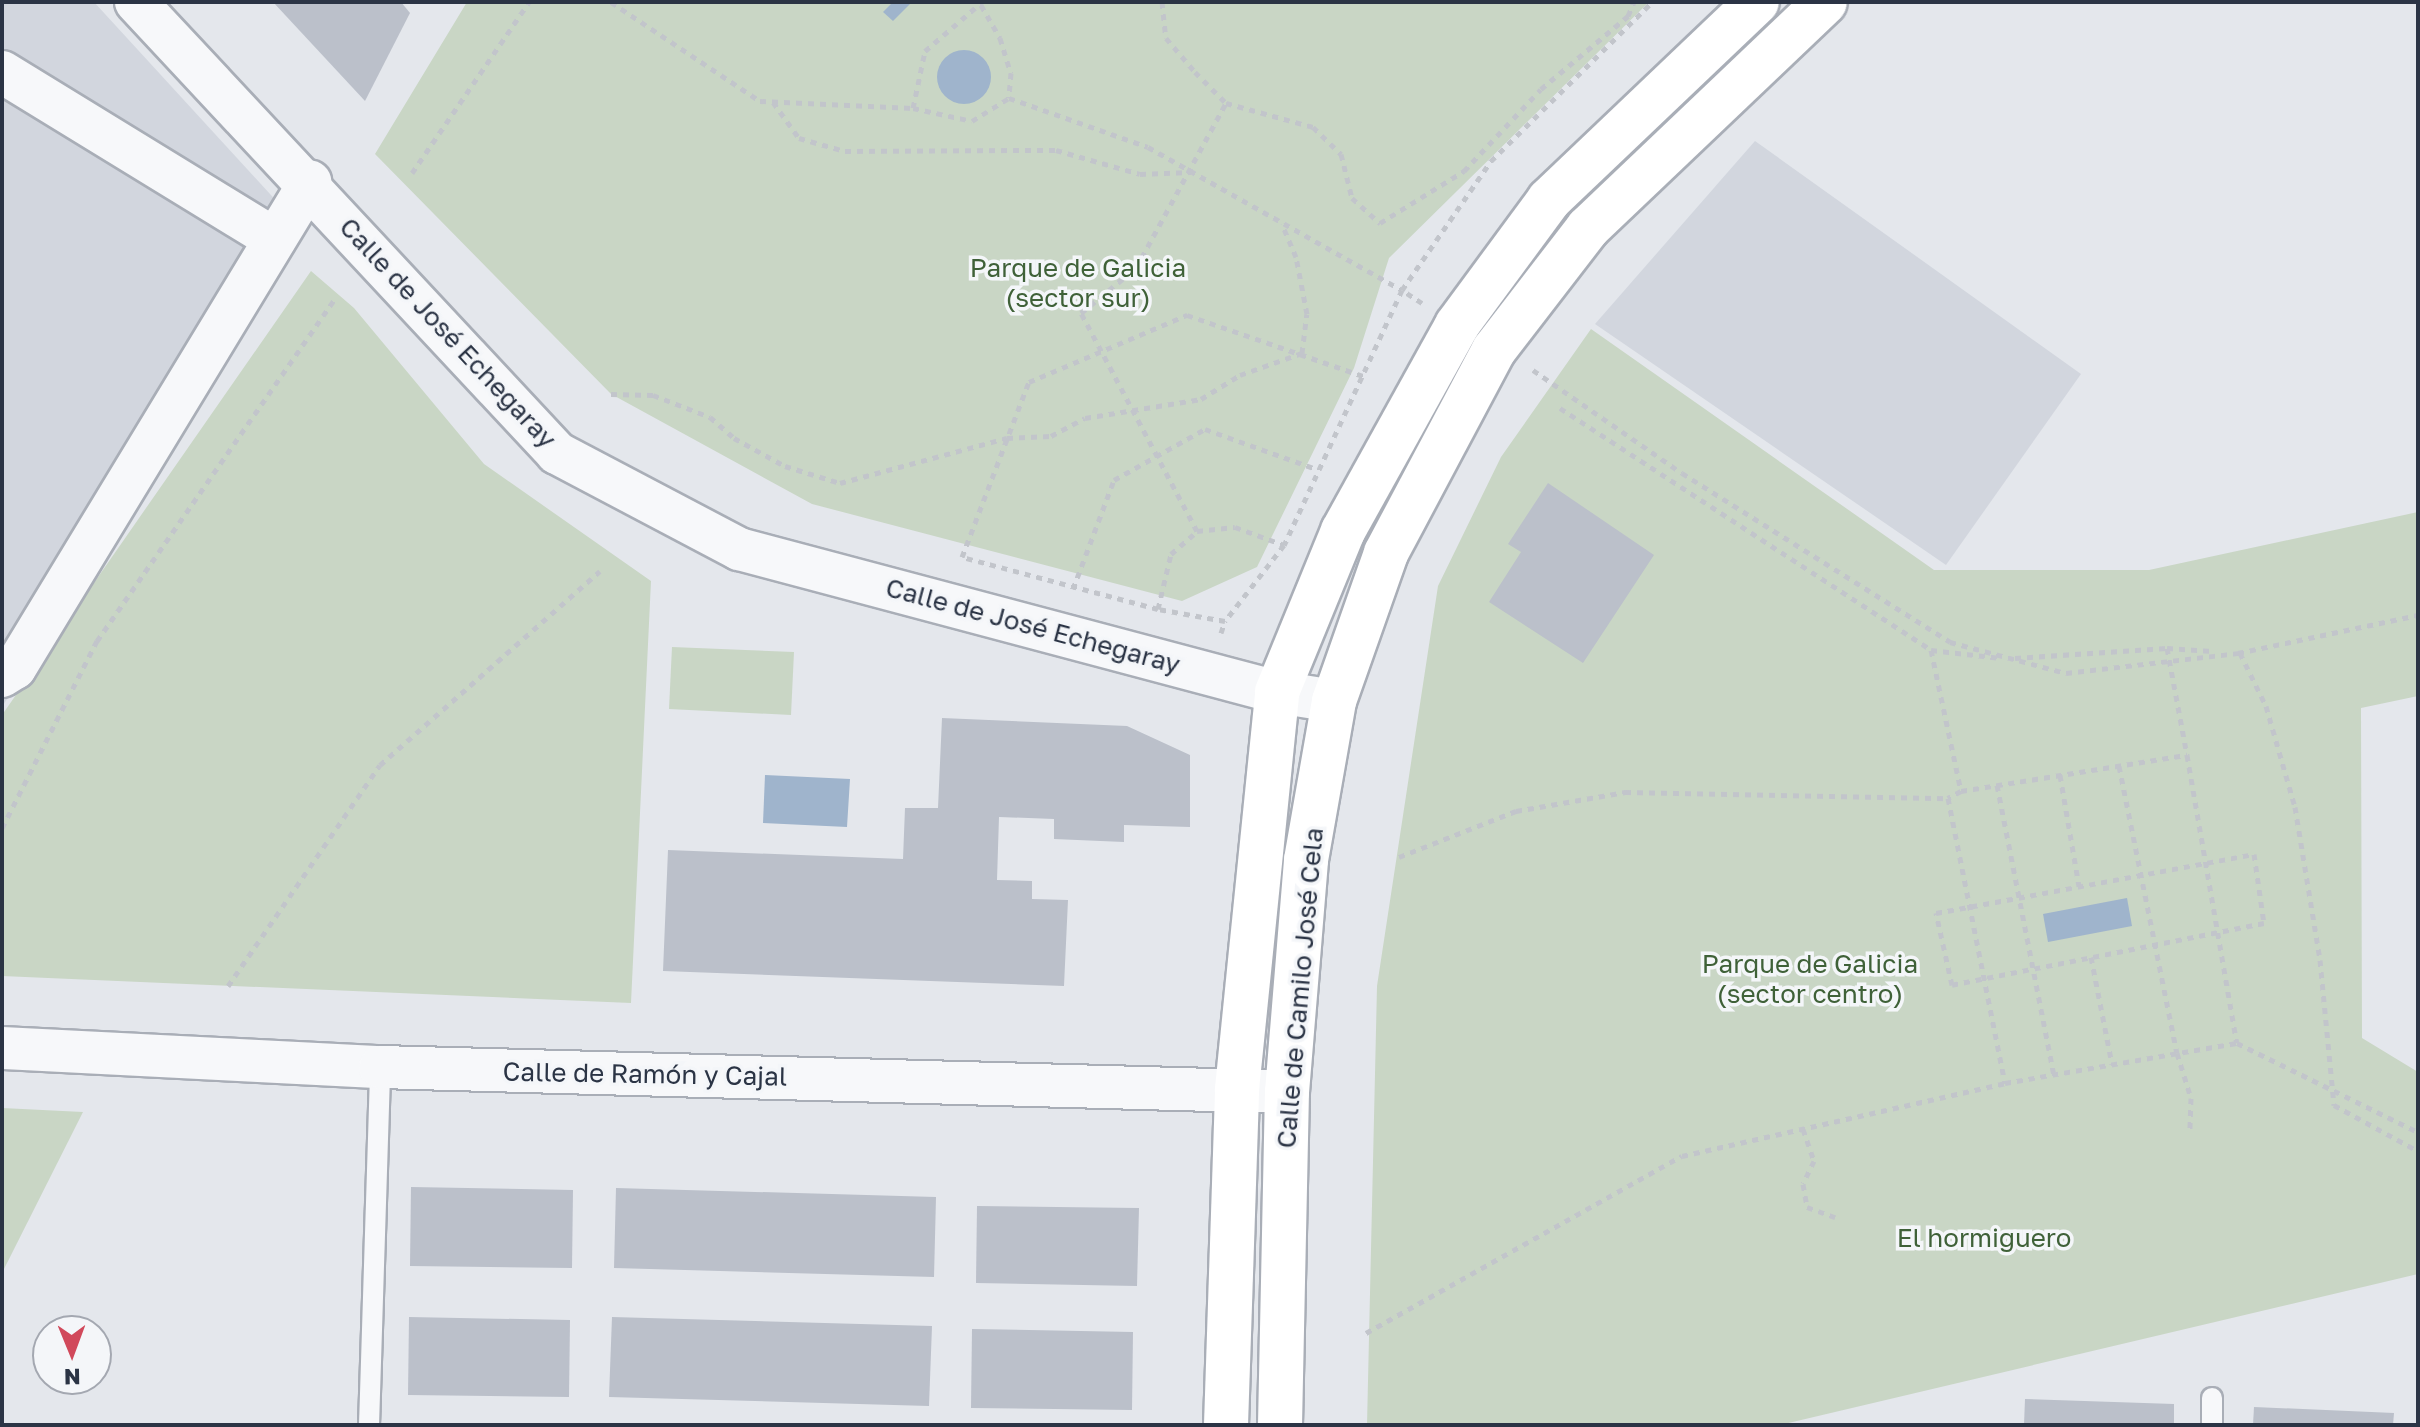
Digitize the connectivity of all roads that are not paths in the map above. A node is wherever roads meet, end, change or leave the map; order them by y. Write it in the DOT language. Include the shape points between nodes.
graph roads {
  1 [pos="136,2"];
  2 [pos="1757,2"];
  3 [pos="1825,2"];
  4 [pos="2,72"];
  5 [pos="310,182"];
  6 [pos="275,239"];
  7 [pos="2,676"];
  8 [pos="1277,692"];
  9 [pos="1334,701"];
  10 [pos="2,1048"];
  11 [pos="380,1067"];
  12 [pos="1237,1089"];
  13 [pos="1287,1092"];
  14 [pos="2212,1398"];
  15 [pos="369,1425"];
  16 [pos="1226,1425"];
  17 [pos="1280,1425"];
  18 [pos="2212,1425"];
  1 -- 5 [label="street, Calle de José Echegaray"];
  2 -- 8 [label="street, Calle de Camilo José Cela" via="1549,200 1457,325 1343,531"];
  3 -- 9 [label="street, Calle de Camilo José Cela" via="1588,228 1494,350 1386,553"];
  4 -- 6 [label="street"];
  5 -- 6 [label="street"];
  5 -- 8 [label="street, Calle de José Echegaray" via="557,453 739,549"];
  6 -- 7 [label="street" via="15,668"];
  8 -- 9 [label="street, Calle de José Echegaray"];
  8 -- 12 [label="street, Calle de Camilo José Cela"];
  9 -- 13 [label="street, Calle de Camilo José Cela" via="1306,860"];
  10 -- 11 [label="street, Calle de Ramón y Cajal"];
  11 -- 12 [label="street, Calle de Ramón y Cajal"];
  11 -- 15 [label="lane"];
  12 -- 13 [label="street, Calle de Ramón y Cajal"];
  12 -- 16 [label="street, Calle de Camilo José Cela"];
  13 -- 17 [label="street, Calle de Camilo José Cela"];
  14 -- 18 [label="lane"];
}
